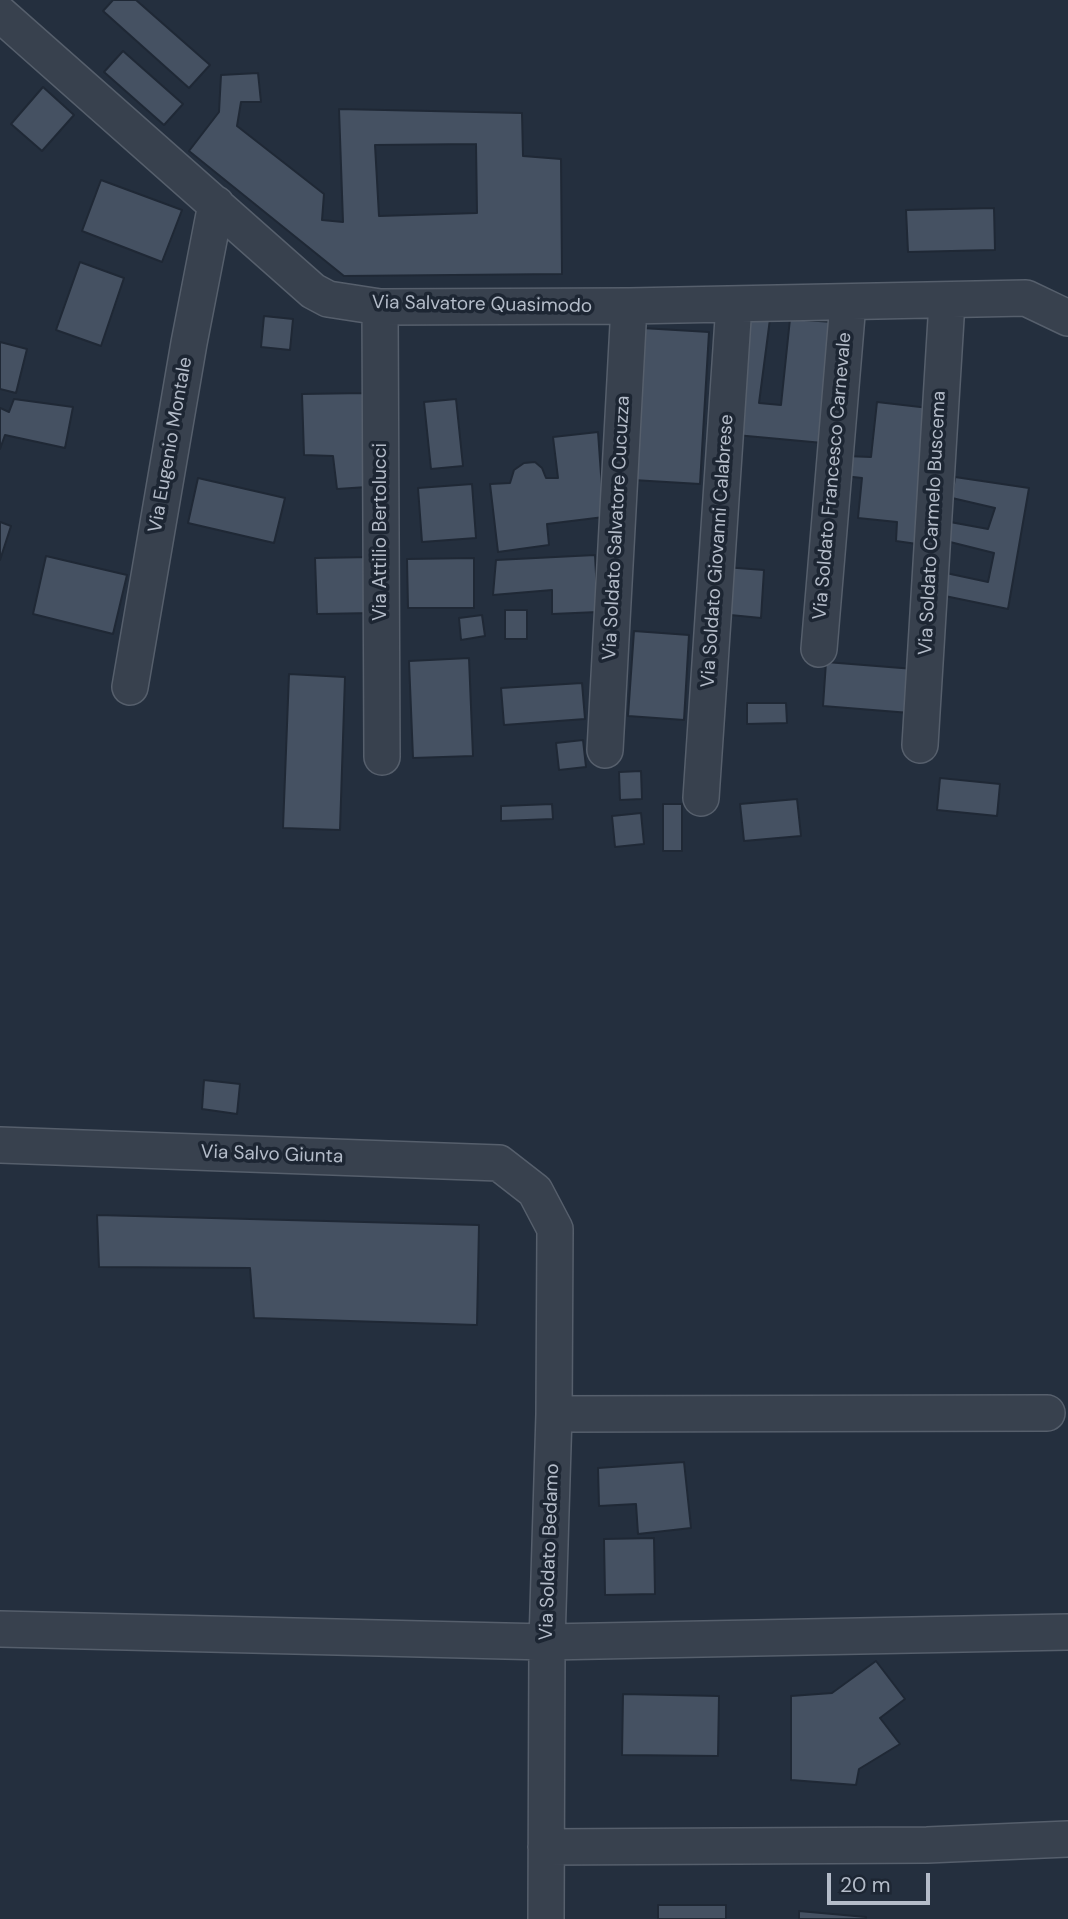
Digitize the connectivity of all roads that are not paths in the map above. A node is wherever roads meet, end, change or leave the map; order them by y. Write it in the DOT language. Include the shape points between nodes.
graph roads {
  1 [pos="9,0"];
  2 [pos="0,15"];
  3 [pos="216,204"];
  4 [pos="947,302"];
  5 [pos="734,303"];
  6 [pos="848,303"];
  7 [pos="629,306"];
  8 [pos="380,307"];
  9 [pos="1068,317"];
  10 [pos="819,649"];
  11 [pos="130,687"];
  12 [pos="920,745"];
  13 [pos="605,750"];
  14 [pos="382,757"];
  15 [pos="701,798"];
  16 [pos="0,1145"];
  17 [pos="536,1191"];
  18 [pos="1047,1413"];
  19 [pos="554,1414"];
  20 [pos="0,1629"];
  21 [pos="1068,1632"];
  22 [pos="547,1642"];
  23 [pos="1068,1839"];
  24 [pos="546,1847"];
  25 [pos="546,1919"];
  1 -- 2 [label="street"];
  2 -- 3 [label="street, Via Salvatore Quasimodo"];
  3 -- 8 [label="street, Via Salvatore Quasimodo" via="313,291 328,299"];
  3 -- 11 [label="street, Via Eugenio Montale"];
  4 -- 6 [label="street, Via Salvatore Quasimodo"];
  4 -- 9 [label="street, Via Salvatore Quasimodo" via="1026,299"];
  4 -- 12 [label="street, Via Soldato Carmelo Buscema"];
  5 -- 6 [label="street, Via Salvatore Quasimodo"];
  5 -- 7 [label="street, Via Salvatore Quasimodo"];
  5 -- 15 [label="street, Via Soldato Giovanni Calabrese"];
  6 -- 10 [label="street, Via Soldato Francesco Carnevale"];
  7 -- 8 [label="street, Via Salvatore Quasimodo"];
  7 -- 13 [label="street, Via Soldato Salvatore Cucuzza"];
  8 -- 14 [label="street, Via Attilio Bertolucci"];
  16 -- 17 [label="street, Via Salvo Giunta" via="499,1163"];
  17 -- 19 [label="street, Via Soldato Bedamo" via="555,1230"];
  18 -- 19 [label="street"];
  19 -- 22 [label="street, Via Soldato Bedamo"];
  20 -- 22 [label="street"];
  21 -- 22 [label="street"];
  22 -- 24 [label="street, Via Soldato Bedamo"];
  23 -- 24 [label="street" via="927,1845"];
  24 -- 25 [label="street, Via Soldato Bedamo"];
}
